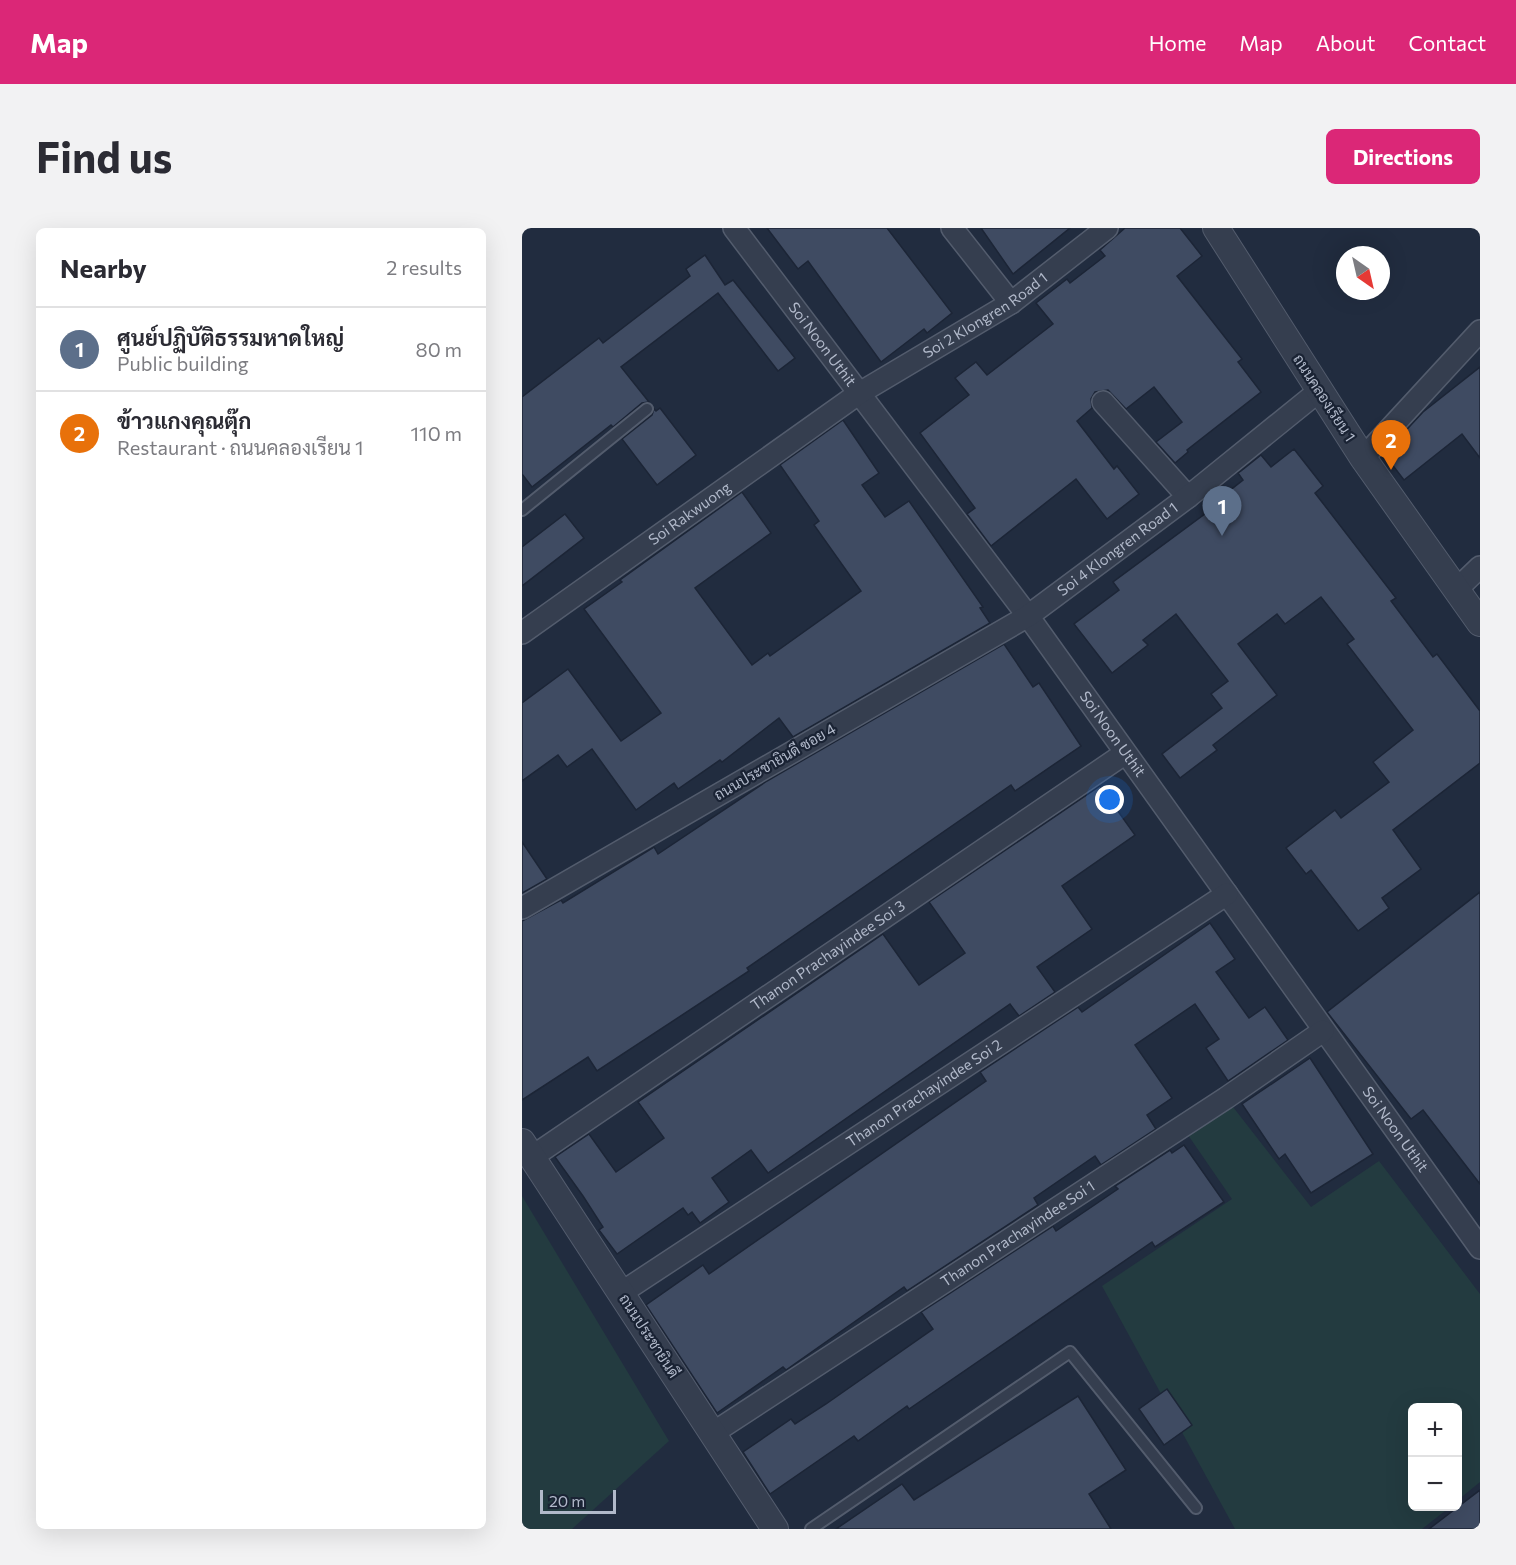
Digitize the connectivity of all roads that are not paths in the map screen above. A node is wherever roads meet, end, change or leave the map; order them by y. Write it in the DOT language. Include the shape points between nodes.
graph roads {
  1 [pos="734,228"];
  2 [pos="952,228"];
  3 [pos="1107,228"];
  4 [pos="1216,228"];
  5 [pos="1011,303"];
  6 [pos="1480,331"];
  7 [pos="1318,391"];
  8 [pos="858,394"];
  9 [pos="1103,402"];
  10 [pos="647,409"];
  11 [pos="1363,458"];
  12 [pos="1188,497"];
  13 [pos="522,510"];
  14 [pos="1480,567"];
  15 [pos="1456,590"];
  16 [pos="1028,616"];
  17 [pos="1480,623"];
  18 [pos="522,633"];
  19 [pos="1124,754"];
  20 [pos="1227,894"];
  21 [pos="522,908"];
  22 [pos="1323,1031"];
  23 [pos="527,1150"];
  24 [pos="1480,1248"];
  25 [pos="621,1293"];
  26 [pos="713,1433"];
  27 [pos="1196,1508"];
  28 [pos="775,1529"];
  29 [pos="811,1529"];
  1 -- 8 [label="street, Soi Noon Uthit"];
  2 -- 5 [label="street"];
  3 -- 5 [label="street, Soi 2 Klongren Road 1"];
  4 -- 7 [label="street, ถนนคลองเรียน 1"];
  5 -- 8 [label="street, Soi 2 Klongren Road 1"];
  6 -- 11 [label="street"];
  7 -- 11 [label="street, ถนนคลองเรียน 1"];
  7 -- 12 [label="street, Soi 4 Klongren Road 1"];
  8 -- 16 [label="street, Soi Noon Uthit"];
  8 -- 18 [label="street, Soi Rakwuong"];
  9 -- 12 [label="street"];
  10 -- 13 [label="lane"];
  11 -- 15 [label="street, ถนนคลองเรียน 1"];
  12 -- 16 [label="street, Soi 4 Klongren Road 1"];
  14 -- 15 [label="street"];
  15 -- 17 [label="street, ถนนคลองเรียน 1"];
  16 -- 19 [label="street, Soi Noon Uthit"];
  16 -- 21 [label="street, ถนนประชายินดี ซอย 4"];
  19 -- 20 [label="street, Soi Noon Uthit"];
  19 -- 23 [label="street, Thanon Prachayindee Soi 3"];
  20 -- 22 [label="street, Soi Noon Uthit"];
  20 -- 25 [label="street, Thanon Prachayindee Soi 2"];
  22 -- 24 [label="street, Soi Noon Uthit"];
  22 -- 26 [label="street, Thanon Prachayindee Soi 1"];
  23 -- 25 [label="street, ถนนประชายินดี"];
  25 -- 26 [label="street, ถนนประชายินดี"];
  26 -- 28 [label="street, ถนนประชายินดี"];
  27 -- 29 [label="lane" via="1070,1353"];
}
